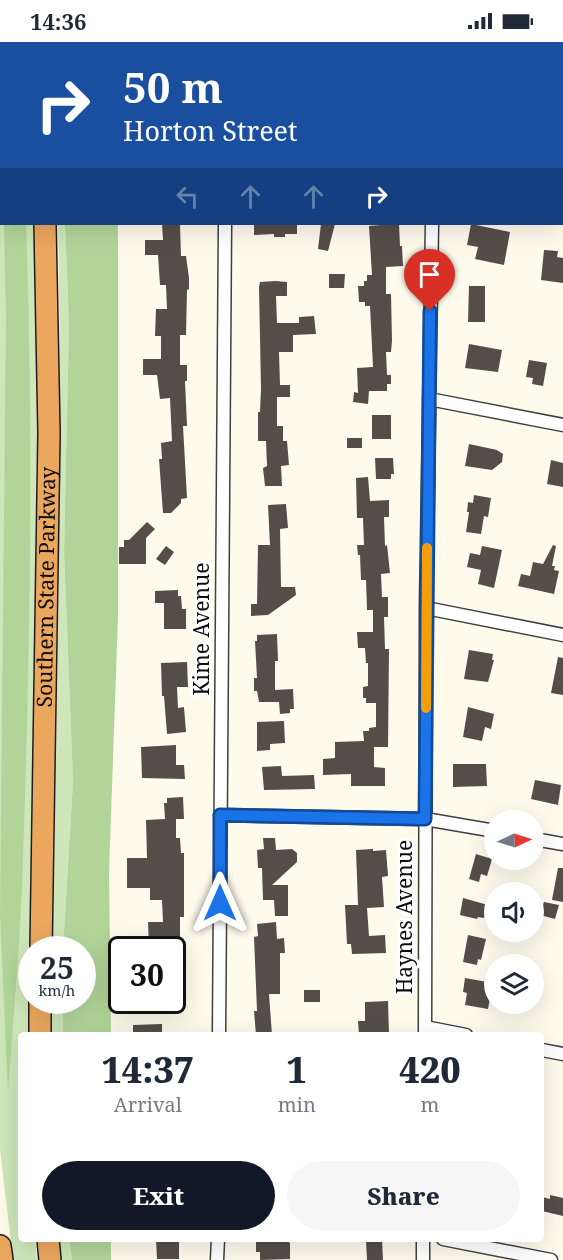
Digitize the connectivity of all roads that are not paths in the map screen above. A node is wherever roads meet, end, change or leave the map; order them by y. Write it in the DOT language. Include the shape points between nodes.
graph roads {
  1 [pos="45,225"];
  2 [pos="225,225"];
  3 [pos="432,225"];
  4 [pos="429,399"];
  5 [pos="563,425"];
  6 [pos="426,608"];
  7 [pos="563,635"];
  8 [pos="220,815"];
  9 [pos="425,819"];
  10 [pos="484,829"];
  11 [pos="544,840"];
  12 [pos="563,844"];
  13 [pos="41,936"];
  14 [pos="40,1014"];
  15 [pos="425,1031"];
  16 [pos="40,1032"];
  17 [pos="219,1032"];
  18 [pos="544,1050"];
  19 [pos="563,1054"];
  20 [pos="48,1242"];
  21 [pos="218,1242"];
  22 [pos="423,1242"];
  23 [pos="458,1242"];
  24 [pos="0,1246"];
  25 [pos="2,1260"];
  26 [pos="50,1260"];
  27 [pos="218,1260"];
  28 [pos="423,1260"];
  29 [pos="551,1260"];
  1 -- 13 [label="highway, Southern State Parkway" via="49,433"];
  2 -- 8 [label="street, Kime Avenue"];
  3 -- 4 [label="street, Haynes Avenue"];
  4 -- 5 [label="street"];
  4 -- 6 [label="street, Haynes Avenue"];
  6 -- 7 [label="street"];
  6 -- 9 [label="street, Haynes Avenue"];
  8 -- 9 [label="street"];
  8 -- 17 [label="street, Kime Avenue"];
  9 -- 10 [label="street"];
  9 -- 15 [label="street, Haynes Avenue"];
  11 -- 12 [label="street"];
  14 -- 16 [label="highway"];
  18 -- 19 [label="street"];
  20 -- 26 [label="highway"];
  21 -- 27 [label="street"];
  22 -- 28 [label="street"];
  23 -- 29 [label="street"];
  24 -- 25 [label="highway"];
}
